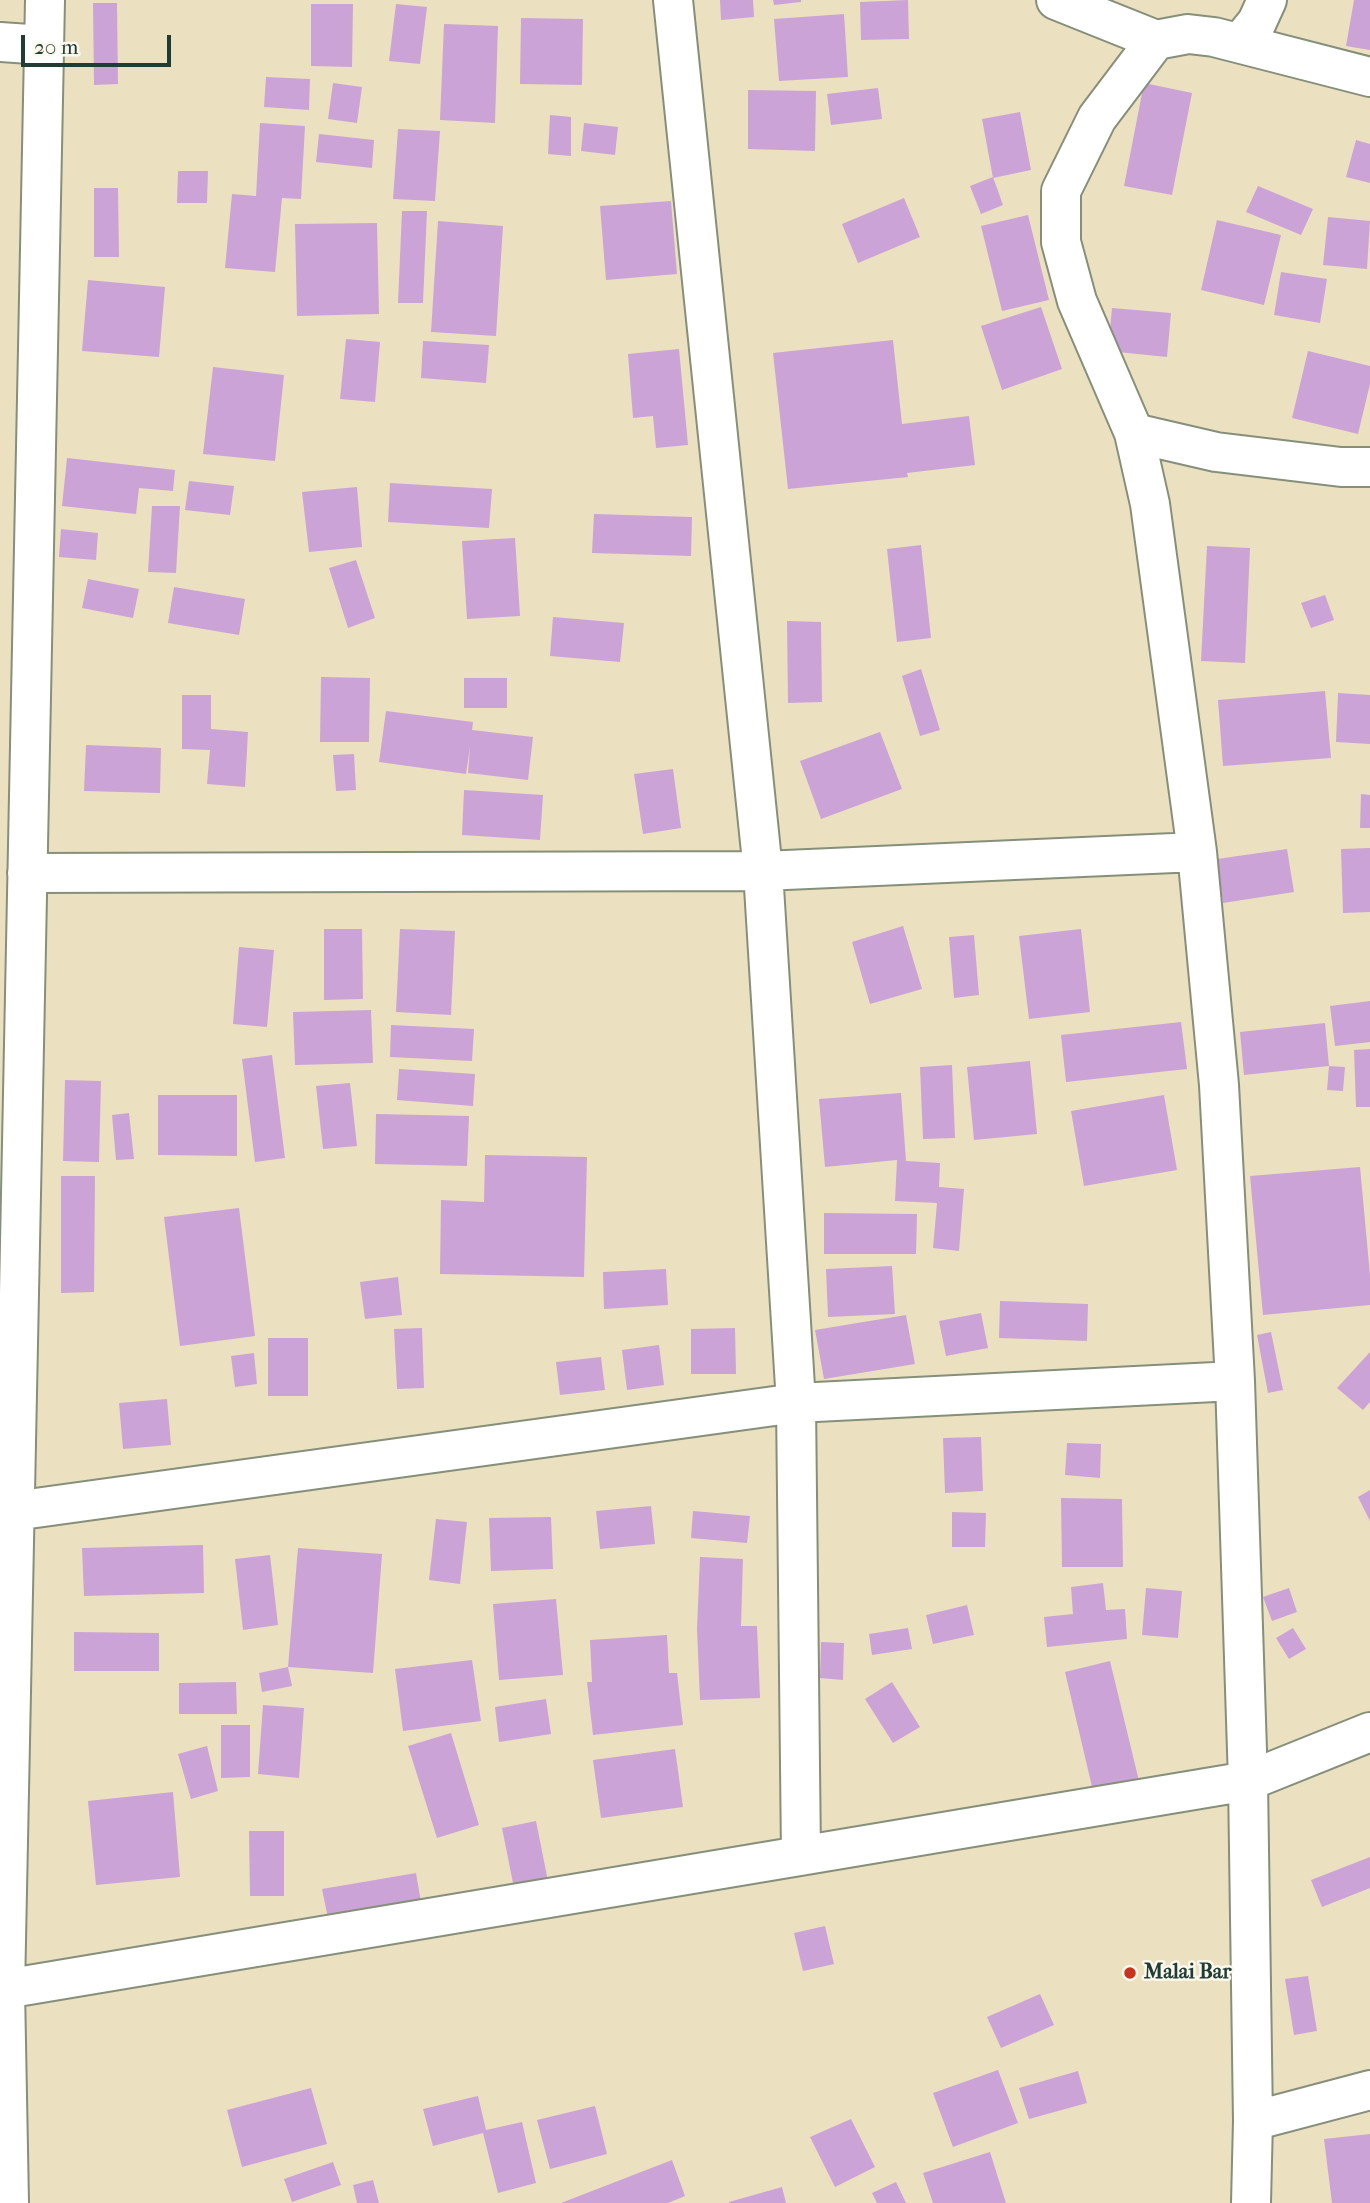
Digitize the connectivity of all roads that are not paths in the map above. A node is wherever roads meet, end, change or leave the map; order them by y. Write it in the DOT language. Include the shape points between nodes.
graph roads {
  1 [pos="44,0"];
  2 [pos="673,0"];
  3 [pos="1056,0"];
  4 [pos="1267,0"];
  5 [pos="1156,40"];
  6 [pos="0,42"];
  7 [pos="1240,43"];
  8 [pos="44,45"];
  9 [pos="1370,78"];
  10 [pos="1134,433"];
  11 [pos="1370,467"];
  12 [pos="1197,852"];
  13 [pos="763,871"];
  14 [pos="27,873"];
  15 [pos="1235,1381"];
  16 [pos="796,1403"];
  17 [pos="7,1512"];
  18 [pos="1370,1732"];
  19 [pos="1248,1781"];
  20 [pos="801,1855"];
  21 [pos="5,1989"];
  22 [pos="1370,2090"];
  23 [pos="1254,2121"];
  24 [pos="5,2165"];
  25 [pos="9,2203"];
  26 [pos="1251,2203"];
  1 -- 8 [label="street"];
  2 -- 13 [label="street"];
  3 -- 5 [label="street"];
  4 -- 7 [label="street"];
  5 -- 7 [label="street" via="1188,34"];
  5 -- 10 [label="street" via="1097,118 1061,191 1061,242 1077,301"];
  6 -- 8 [label="street"];
  7 -- 9 [label="street"];
  8 -- 14 [label="street"];
  10 -- 11 [label="street" via="1216,452"];
  10 -- 12 [label="street" via="1150,504"];
  12 -- 13 [label="street"];
  12 -- 15 [label="street" via="1219,1086"];
  13 -- 14 [label="street"];
  13 -- 16 [label="street"];
  14 -- 17 [label="street"];
  15 -- 16 [label="street"];
  15 -- 19 [label="street"];
  16 -- 17 [label="street"];
  16 -- 20 [label="street"];
  17 -- 21 [label="street"];
  18 -- 19 [label="street"];
  19 -- 20 [label="street"];
  19 -- 23 [label="street"];
  20 -- 21 [label="street"];
  21 -- 24 [label="street"];
  22 -- 23 [label="street"];
  23 -- 26 [label="street"];
  24 -- 25 [label="street"];
}
